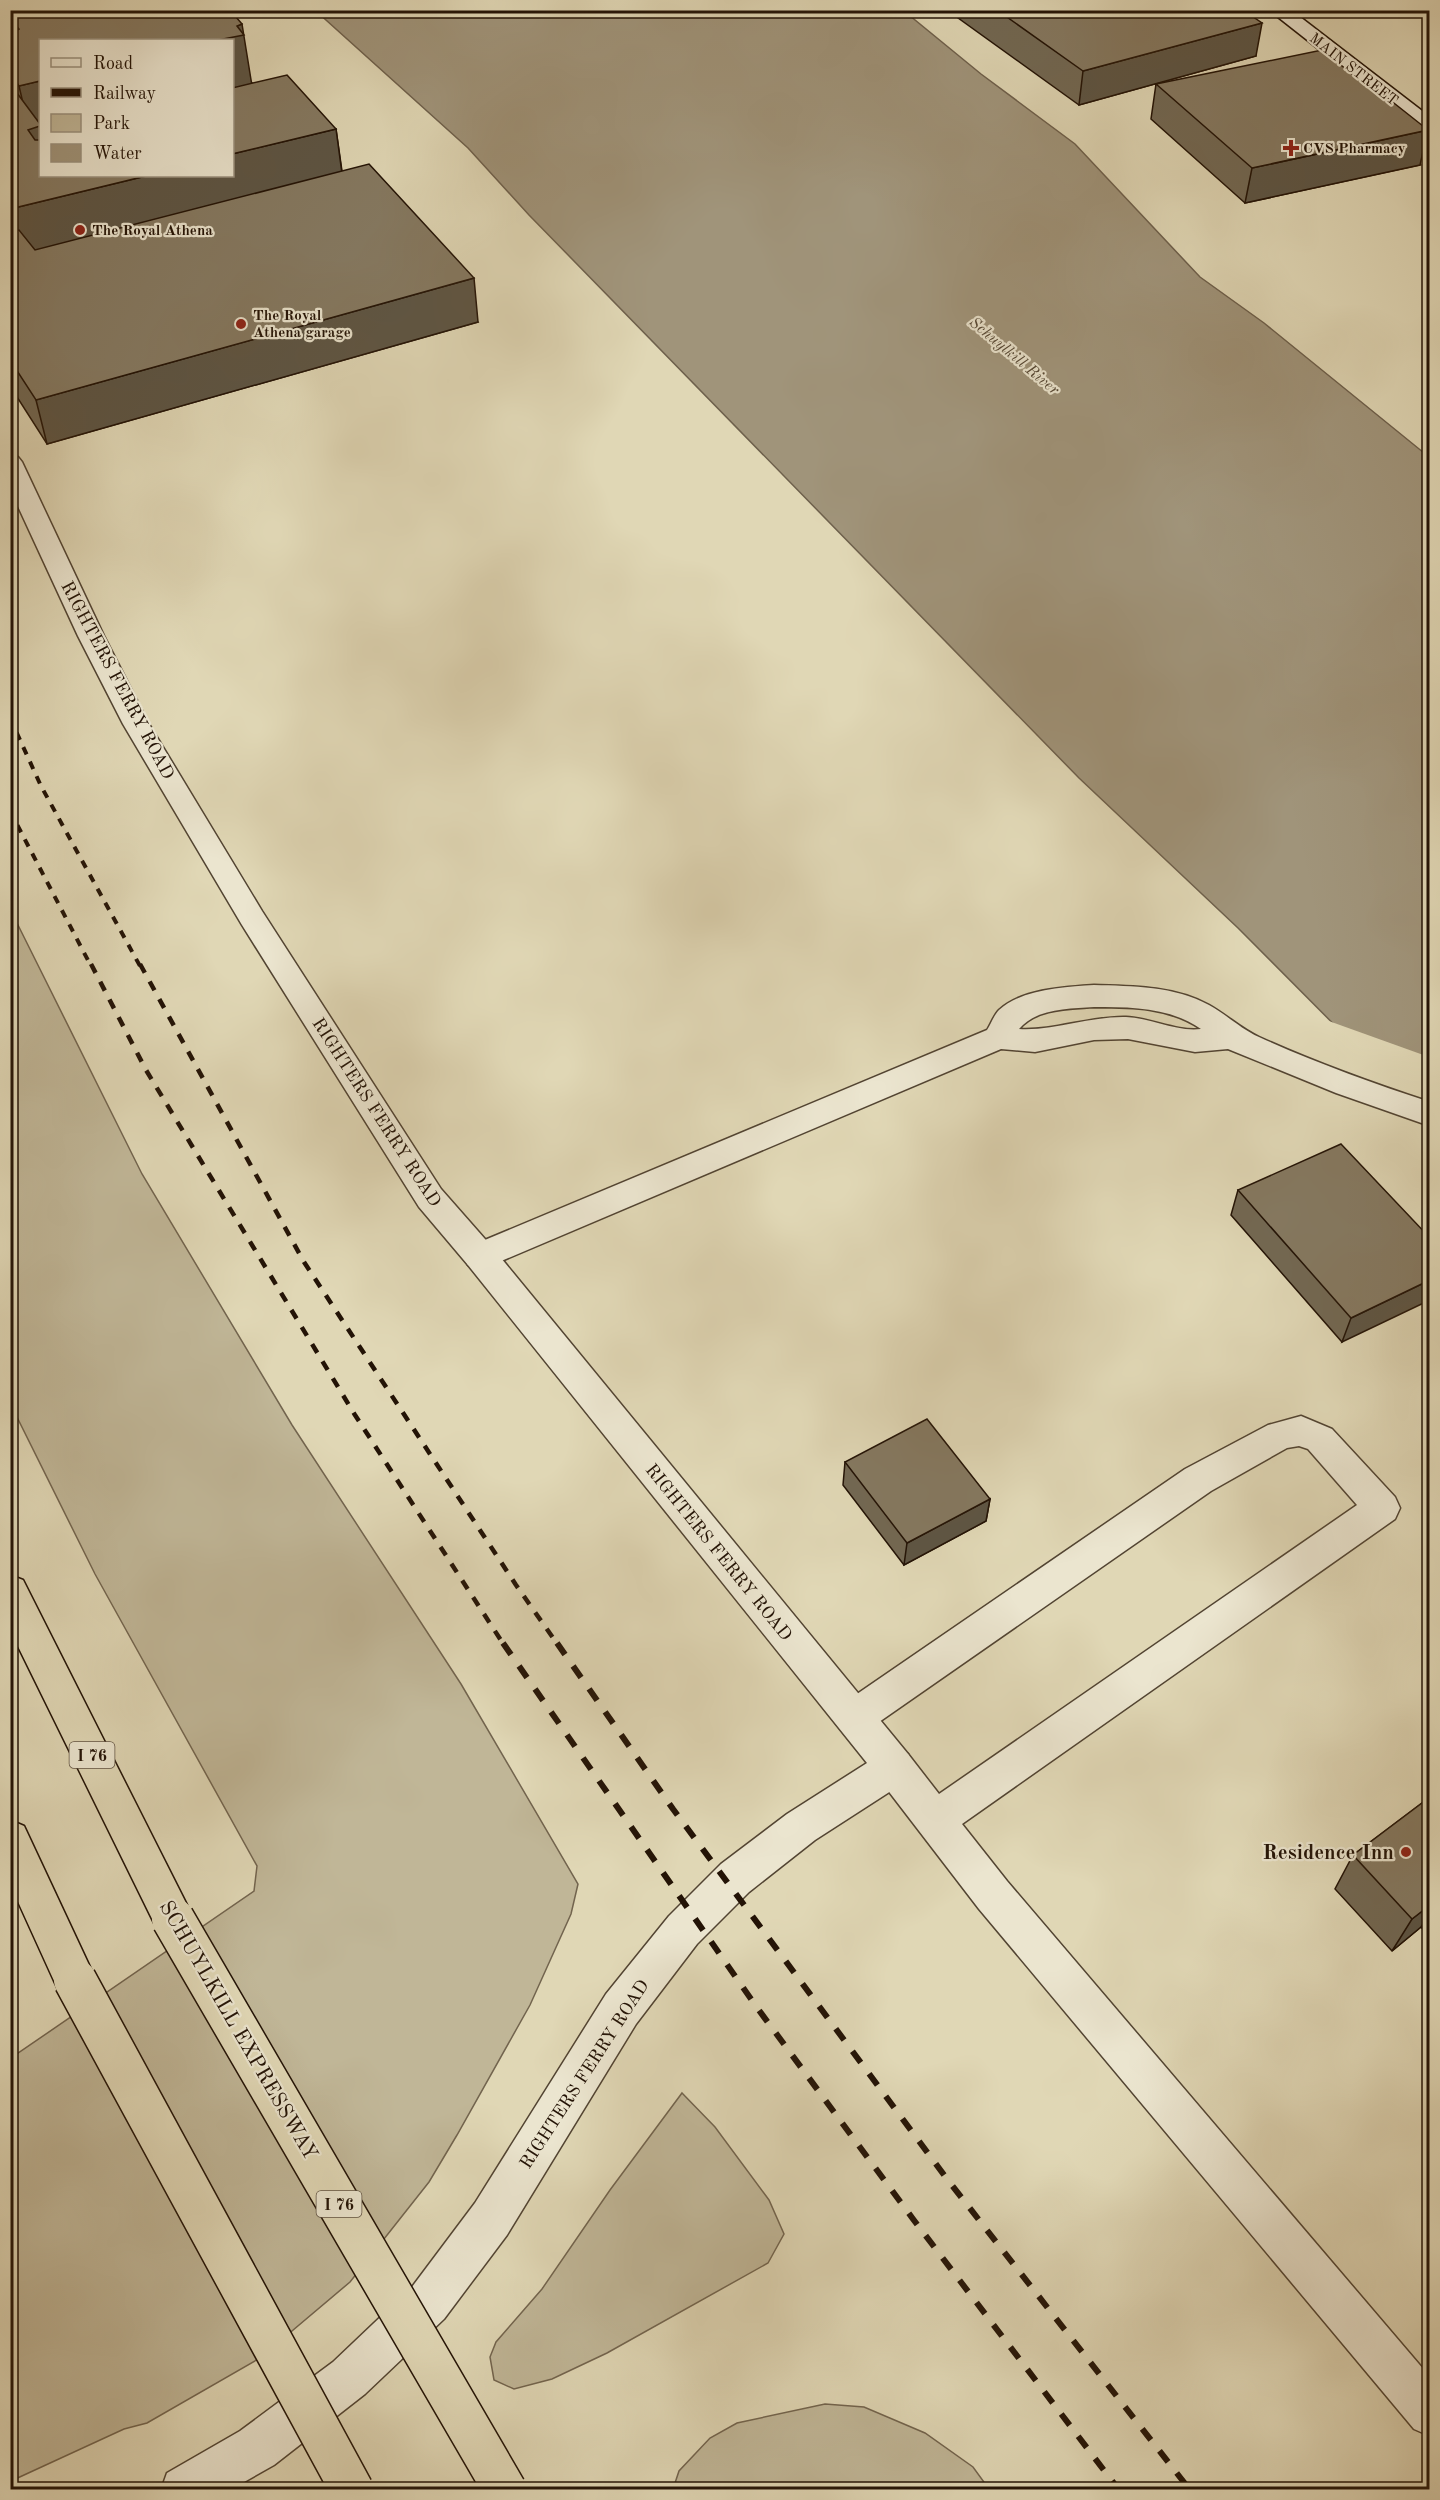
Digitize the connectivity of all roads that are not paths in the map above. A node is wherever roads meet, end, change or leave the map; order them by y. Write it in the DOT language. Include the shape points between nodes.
graph roads {
  1 [pos="1278,10"];
  2 [pos="1430,127"];
  3 [pos="10,462"];
  4 [pos="1430,1114"];
  5 [pos="480,1256"];
  6 [pos="10,1591"];
  7 [pos="855,1717"];
  8 [pos="894,1767"];
  9 [pos="935,1820"];
  10 [pos="10,1839"];
  11 [pos="1430,2413"];
  12 [pos="184,2490"];
  13 [pos="352,2490"];
  14 [pos="505,2490"];
  1 -- 2 [label="street, MAIN STREET"];
  3 -- 5 [label="street, RIGHTERS FERRY ROAD" via="91,636 142,734 252,918 430,1198"];
  4 -- 5 [label="street" via="1303,1068 1232,1037 1195,1041 1128,1028 1094,1029 1035,1041 998,1038"];
  5 -- 7 [label="street, RIGHTERS FERRY ROAD"];
  6 -- 14 [label="highway, SCHUYLKILL EXPRESSWAY / I 76, bridge" via="173,1919"];
  7 -- 8 [label="street, RIGHTERS FERRY ROAD"];
  7 -- 9 [label="street" via="1198,1480 1280,1435 1301,1431 1320,1439 1382,1508"];
  8 -- 9 [label="street"];
  8 -- 12 [label="street, RIGHTERS FERRY ROAD" via="792,1834 735,1878 683,1930 621,2009 491,2219 428,2303 349,2378 257,2448"];
  9 -- 11 [label="street" via="993,1895"];
  10 -- 13 [label="highway, bridge" via="75,1980"];
}
